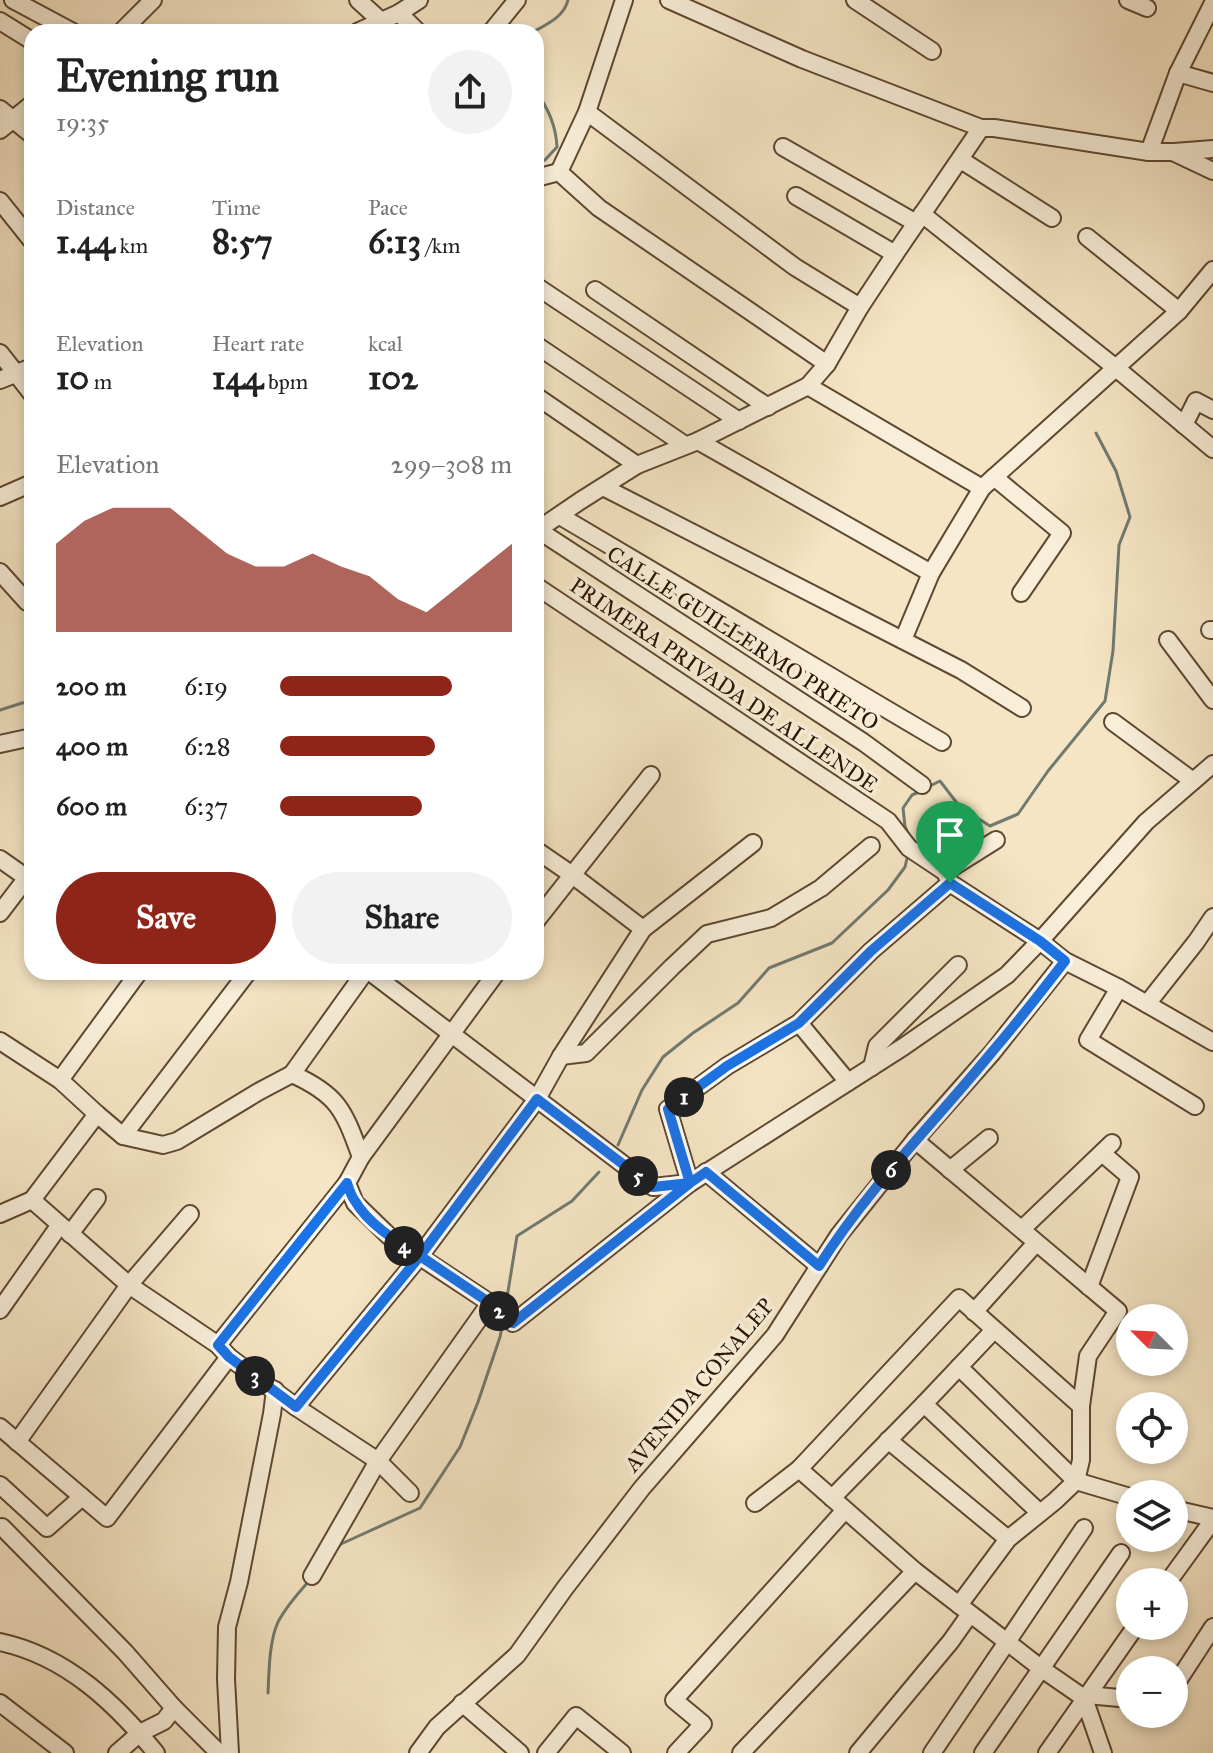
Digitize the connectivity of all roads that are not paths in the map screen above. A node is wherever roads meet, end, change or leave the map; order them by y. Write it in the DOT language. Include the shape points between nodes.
graph roads {
  1 [pos="13,0"];
  2 [pos="153,0"];
  3 [pos="358,0"];
  4 [pos="419,0"];
  5 [pos="517,0"];
  6 [pos="624,0"];
  7 [pos="669,0"];
  8 [pos="855,0"];
  9 [pos="1128,0"];
  10 [pos="1213,3"];
  11 [pos="1147,8"];
  12 [pos="399,13"];
  13 [pos="0,21"];
  14 [pos="381,21"];
  15 [pos="58,24"];
  16 [pos="130,24"];
  17 [pos="375,24"];
  18 [pos="410,24"];
  19 [pos="498,24"];
  20 [pos="24,36"];
  21 [pos="932,51"];
  22 [pos="1178,73"];
  23 [pos="1213,83"];
  24 [pos="587,112"];
  25 [pos="7,114"];
  26 [pos="24,128"];
  27 [pos="981,128"];
  28 [pos="0,130"];
  29 [pos="783,147"];
  30 [pos="1213,149"];
  31 [pos="1149,152"];
  32 [pos="1174,152"];
  33 [pos="961,160"];
  34 [pos="1213,171"];
  35 [pos="559,172"];
  36 [pos="544,176"];
  37 [pos="796,196"];
  38 [pos="0,201"];
  39 [pos="1052,218"];
  40 [pos="919,219"];
  41 [pos="24,231"];
  42 [pos="1087,237"];
  43 [pos="895,254"];
  44 [pos="1213,270"];
  45 [pos="595,290"];
  46 [pos="544,291"];
  47 [pos="860,307"];
  48 [pos="1179,311"];
  49 [pos="544,350"];
  50 [pos="0,353"];
  51 [pos="827,364"];
  52 [pos="1116,368"];
  53 [pos="8,376"];
  54 [pos="808,386"];
  55 [pos="544,401"];
  56 [pos="768,407"];
  57 [pos="1213,410"];
  58 [pos="739,421"];
  59 [pos="1184,425"];
  60 [pos="691,443"];
  61 [pos="1213,449"];
  62 [pos="637,465"];
  63 [pos="988,483"];
  64 [pos="24,486"];
  65 [pos="603,487"];
  66 [pos="0,497"];
  67 [pos="560,516"];
  68 [pos="544,526"];
  69 [pos="544,536"];
  70 [pos="0,572"];
  71 [pos="931,573"];
  72 [pos="544,591"];
  73 [pos="1021,593"];
  74 [pos="24,599"];
  75 [pos="903,640"];
  76 [pos="1168,640"];
  77 [pos="1213,700"];
  78 [pos="1022,708"];
  79 [pos="1113,722"];
  80 [pos="24,739"];
  81 [pos="942,742"];
  82 [pos="0,744"];
  83 [pos="1213,764"];
  84 [pos="651,775"];
  85 [pos="1193,781"];
  86 [pos="922,785"];
  87 [pos="996,840"];
  88 [pos="753,843"];
  89 [pos="871,846"];
  90 [pos="544,855"];
  91 [pos="0,859"];
  92 [pos="24,871"];
  93 [pos="571,874"];
  94 [pos="948,878"];
  95 [pos="24,881"];
  96 [pos="544,910"];
  97 [pos="0,913"];
  98 [pos="1213,917"];
  99 [pos="643,929"];
  100 [pos="1040,941"];
  101 [pos="1196,942"];
  102 [pos="1213,951"];
  103 [pos="1065,961"];
  104 [pos="958,965"];
  105 [pos="133,980"];
  106 [pos="242,980"];
  107 [pos="362,980"];
  108 [pos="379,980"];
  109 [pos="491,980"];
  110 [pos="1119,988"];
  111 [pos="1147,1004"];
  112 [pos="799,1023"];
  113 [pos="450,1033"];
  114 [pos="0,1041"];
  115 [pos="1213,1042"];
  116 [pos="561,1056"];
  117 [pos="872,1067"];
  118 [pos="292,1074"];
  119 [pos="60,1080"];
  120 [pos="848,1082"];
  121 [pos="537,1099"];
  122 [pos="1195,1106"];
  123 [pos="97,1114"];
  124 [pos="123,1136"];
  125 [pos="989,1138"];
  126 [pos="915,1140"];
  127 [pos="361,1157"];
  128 [pos="950,1170"];
  129 [pos="706,1172"];
  130 [pos="347,1183"];
  131 [pos="690,1183"];
  132 [pos="97,1198"];
  133 [pos="32,1200"];
  134 [pos="0,1214"];
  135 [pos="190,1214"];
  136 [pos="1022,1229"];
  137 [pos="65,1230"];
  138 [pos="1036,1243"];
  139 [pos="420,1256"];
  140 [pos="819,1266"];
  141 [pos="129,1285"];
  142 [pos="1089,1287"];
  143 [pos="490,1303"];
  144 [pos="0,1310"];
  145 [pos="974,1312"];
  146 [pos="994,1330"];
  147 [pos="224,1351"];
  148 [pos="959,1367"];
  149 [pos="275,1390"];
  150 [pos="924,1404"];
  151 [pos="1081,1406"];
  152 [pos="296,1407"];
  153 [pos="0,1427"];
  154 [pos="888,1440"];
  155 [pos="17,1442"];
  156 [pos="378,1461"];
  157 [pos="799,1469"];
  158 [pos="1076,1481"];
  159 [pos="0,1485"];
  160 [pos="410,1493"];
  161 [pos="1116,1493"];
  162 [pos="82,1497"];
  163 [pos="832,1498"];
  164 [pos="755,1503"];
  165 [pos="24,1506"];
  166 [pos="845,1510"];
  167 [pos="1040,1513"];
  168 [pos="1188,1513"];
  169 [pos="1213,1519"];
  170 [pos="1,1528"];
  171 [pos="1084,1528"];
  172 [pos="1008,1539"];
  173 [pos="1121,1553"];
  174 [pos="1178,1568"];
  175 [pos="915,1571"];
  176 [pos="312,1576"];
  177 [pos="965,1609"];
  178 [pos="1213,1627"];
  179 [pos="1126,1640"];
  180 [pos="0,1642"];
  181 [pos="1006,1642"];
  182 [pos="1188,1665"];
  183 [pos="1042,1669"];
  184 [pos="1086,1696"];
  185 [pos="1116,1698"];
  186 [pos="462,1703"];
  187 [pos="174,1708"];
  188 [pos="3,1711"];
  189 [pos="140,1733"];
  190 [pos="59,1751"];
  191 [pos="117,1753"];
  192 [pos="156,1753"];
  193 [pos="219,1753"];
  194 [pos="230,1753"];
  195 [pos="418,1753"];
  196 [pos="520,1753"];
  197 [pos="546,1753"];
  198 [pos="622,1753"];
  199 [pos="676,1753"];
  200 [pos="741,1753"];
  201 [pos="858,1753"];
  202 [pos="932,1753"];
  203 [pos="983,1753"];
  204 [pos="1047,1753"];
  205 [pos="1103,1753"];
  1 -- 15 [label="street"];
  2 -- 16 [label="street"];
  3 -- 14 [label="street"];
  4 -- 12 [label="street"];
  5 -- 19 [label="street"];
  6 -- 24 [label="street"];
  7 -- 27 [label="street" via="802,59"];
  8 -- 21 [label="street"];
  9 -- 11 [label="street"];
  10 -- 22 [label="street"];
  12 -- 14 [label="street"];
  12 -- 18 [label="street"];
  13 -- 20 [label="street"];
  14 -- 17 [label="street"];
  22 -- 23 [label="street"];
  22 -- 31 [label="street"];
  24 -- 35 [label="street"];
  24 -- 47 [label="street" via="795,267"];
  25 -- 26 [label="street"];
  25 -- 28 [label="street"];
  27 -- 31 [label="street"];
  27 -- 33 [label="street"];
  29 -- 40 [label="street"];
  30 -- 32 [label="street"];
  31 -- 32 [label="street"];
  32 -- 34 [label="street"];
  33 -- 39 [label="street"];
  33 -- 40 [label="street"];
  35 -- 36 [label="street"];
  35 -- 51 [label="street" via="599,208"];
  37 -- 43 [label="street"];
  38 -- 41 [label="street"];
  40 -- 43 [label="street"];
  40 -- 52 [label="street"];
  42 -- 48 [label="street"];
  43 -- 47 [label="street"];
  44 -- 48 [label="street"];
  45 -- 56 [label="street"];
  46 -- 58 [label="street"];
  47 -- 51 [label="street"];
  48 -- 52 [label="street"];
  49 -- 60 [label="street"];
  50 -- 53 [label="street"];
  51 -- 54 [label="street"];
  52 -- 59 [label="street"];
  52 -- 63 [label="street"];
  54 -- 56 [label="street"];
  54 -- 63 [label="street"];
  55 -- 62 [label="street"];
  56 -- 58 [label="street"];
  57 -- 59 [label="street" via="1196,401"];
  58 -- 60 [label="street"];
  59 -- 61 [label="street"];
  60 -- 62 [label="street"];
  60 -- 71 [label="street"];
  62 -- 65 [label="street"];
  63 -- 71 [label="street"];
  63 -- 73 [label="street" via="1062,533"];
  64 -- 66 [label="street"];
  65 -- 67 [label="street"];
  65 -- 75 [label="street"];
  67 -- 68 [label="street"];
  67 -- 81 [label="street"];
  69 -- 86 [label="street, CALLE GUILLERMO PRIETO"];
  70 -- 74 [label="street"];
  71 -- 75 [label="street"];
  72 -- 94 [label="street, PRIMERA PRIVADA DE ALLENDE" via="888,821 909,848"];
  75 -- 78 [label="street"];
  76 -- 77 [label="street"];
  79 -- 85 [label="street"];
  80 -- 82 [label="street"];
  83 -- 85 [label="street"];
  84 -- 93 [label="street"];
  85 -- 100 [label="street" via="1146,822"];
  87 -- 94 [label="street"];
  88 -- 99 [label="street"];
  89 -- 116 [label="street" via="821,888 771,918 707,934 586,1053"];
  90 -- 93 [label="street"];
  91 -- 92 [label="street"];
  93 -- 96 [label="street"];
  93 -- 99 [label="street"];
  94 -- 100 [label="street, PRIMERA PRIVADA DE ALLENDE"];
  94 -- 112 [label="street"];
  95 -- 97 [label="street"];
  98 -- 101 [label="street"];
  99 -- 116 [label="street"];
  100 -- 103 [label="street, PRIMERA PRIVADA DE ALLENDE"];
  100 -- 117 [label="street" via="1007,975"];
  101 -- 102 [label="street"];
  101 -- 111 [label="street"];
  103 -- 110 [label="street, PRIMERA PRIVADA DE ALLENDE"];
  103 -- 126 [label="street, AVENIDA CONALEP"];
  104 -- 117 [label="street" via="877,1046"];
  105 -- 119 [label="street"];
  106 -- 124 [label="street"];
  107 -- 118 [label="street"];
  108 -- 113 [label="street"];
  109 -- 113 [label="street"];
  110 -- 111 [label="street, PRIMERA PRIVADA DE ALLENDE"];
  110 -- 122 [label="street" via="1088,1040"];
  111 -- 115 [label="street, PRIMERA PRIVADA DE ALLENDE"];
  112 -- 120 [label="street"];
  112 -- 131 [label="street" via="668,1109"];
  113 -- 121 [label="street"];
  113 -- 127 [label="street"];
  114 -- 119 [label="street"];
  116 -- 121 [label="street"];
  117 -- 120 [label="street"];
  118 -- 124 [label="street" via="177,1141 163,1145"];
  118 -- 127 [label="street" via="337,1102"];
  119 -- 123 [label="street"];
  120 -- 129 [label="street"];
  121 -- 131 [label="street" via="653,1187"];
  121 -- 139 [label="street"];
  123 -- 124 [label="street"];
  123 -- 133 [label="street"];
  125 -- 128 [label="street"];
  126 -- 128 [label="street"];
  126 -- 140 [label="street, AVENIDA CONALEP"];
  127 -- 130 [label="street"];
  128 -- 136 [label="street"];
  129 -- 131 [label="street"];
  129 -- 140 [label="street"];
  130 -- 139 [label="street" via="355,1203 390,1237"];
  130 -- 147 [label="street"];
  131 -- 143 [label="street" via="513,1323"];
  132 -- 137 [label="street"];
  133 -- 134 [label="street"];
  133 -- 137 [label="street"];
  135 -- 141 [label="street"];
  136 -- 138 [label="street"];
  136 -- 142 [label="street" via="1107,1148 1130,1177"];
  137 -- 141 [label="street"];
  137 -- 144 [label="street"];
  138 -- 142 [label="street"];
  138 -- 145 [label="street"];
  139 -- 143 [label="street"];
  139 -- 152 [label="street"];
  140 -- 186 [label="street, AVENIDA CONALEP" via="775,1335 642,1488 517,1655"];
  141 -- 147 [label="street"];
  141 -- 155 [label="street"];
  142 -- 151 [label="street" via="1118,1311 1088,1356"];
  143 -- 156 [label="street"];
  145 -- 146 [label="street"];
  145 -- 157 [label="street" via="959,1298"];
  146 -- 148 [label="street"];
  146 -- 151 [label="street"];
  147 -- 149 [label="street"];
  147 -- 162 [label="street" via="107,1518"];
  148 -- 150 [label="street"];
  148 -- 158 [label="street"];
  149 -- 152 [label="street"];
  149 -- 194 [label="street" via="227,1627"];
  150 -- 154 [label="street"];
  150 -- 167 [label="street"];
  151 -- 158 [label="street"];
  152 -- 156 [label="street"];
  153 -- 155 [label="street"];
  154 -- 163 [label="street"];
  154 -- 172 [label="street"];
  155 -- 162 [label="street"];
  156 -- 160 [label="street"];
  156 -- 176 [label="street"];
  157 -- 163 [label="street"];
  157 -- 164 [label="street"];
  158 -- 161 [label="street"];
  158 -- 167 [label="street"];
  159 -- 165 [label="street"];
  162 -- 165 [label="street" via="47,1528"];
  163 -- 166 [label="street"];
  165 -- 170 [label="street"];
  166 -- 175 [label="street"];
  166 -- 199 [label="street" via="674,1700 703,1724"];
  167 -- 172 [label="street"];
  168 -- 169 [label="street"];
  169 -- 174 [label="street"];
  170 -- 187 [label="street"];
  171 -- 181 [label="street"];
  172 -- 177 [label="street"];
  173 -- 183 [label="street"];
  175 -- 177 [label="street"];
  175 -- 200 [label="street"];
  177 -- 181 [label="street"];
  177 -- 201 [label="street" via="951,1641"];
  178 -- 182 [label="street"];
  179 -- 184 [label="street"];
  180 -- 189 [label="street" via="85,1680"];
  181 -- 183 [label="street"];
  181 -- 202 [label="street"];
  183 -- 184 [label="street"];
  183 -- 203 [label="street"];
  184 -- 185 [label="street"];
  184 -- 204 [label="street"];
  184 -- 205 [label="street"];
  186 -- 195 [label="street, AVENIDA CONALEP"];
  186 -- 196 [label="street"];
  187 -- 189 [label="street" via="164,1721"];
  187 -- 193 [label="street"];
  188 -- 190 [label="street"];
  189 -- 191 [label="street"];
  189 -- 192 [label="street"];
  197 -- 198 [label="street" via="576,1716"];
}
